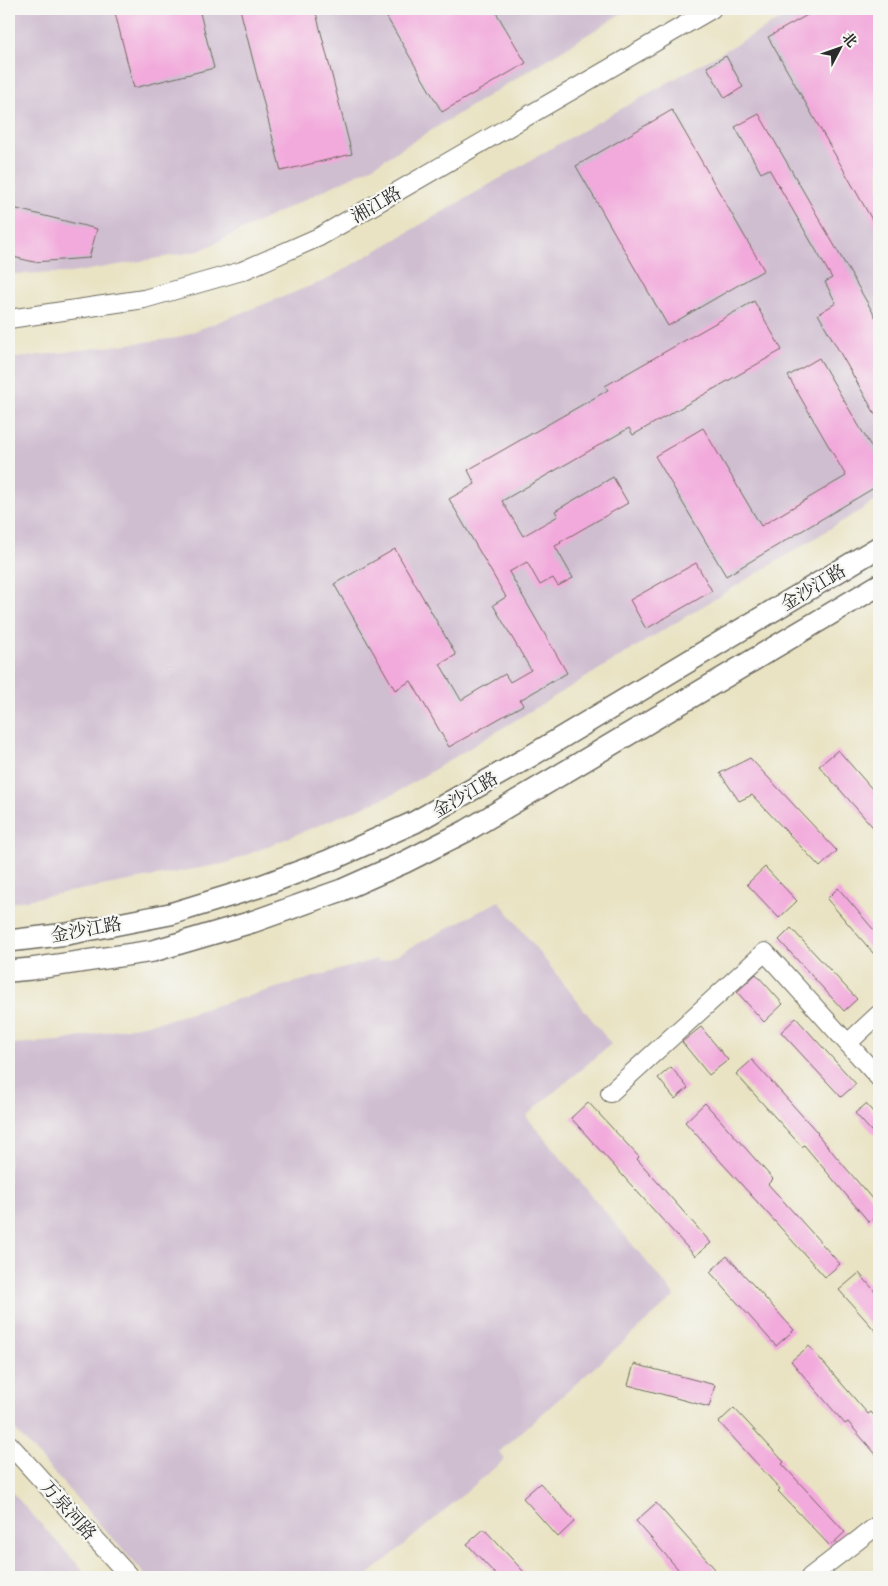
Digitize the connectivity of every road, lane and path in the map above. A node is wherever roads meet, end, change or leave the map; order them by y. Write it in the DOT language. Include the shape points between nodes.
graph roads {
  1 [pos="712,9"];
  2 [pos="9,319"];
  3 [pos="879,546"];
  4 [pos="879,585"];
  5 [pos="9,941"];
  6 [pos="9,971"];
  7 [pos="879,1014"];
  8 [pos="848,1043"];
  9 [pos="879,1078"];
  10 [pos="610,1093"];
  11 [pos="9,1444"];
  12 [pos="879,1524"];
  13 [pos="130,1577"];
  14 [pos="810,1577"];
  1 -- 2 [label="street, 湘江路" via="320,237 242,270 144,299"];
  3 -- 5 [label="main road, 金沙江路" via="530,757 389,834 258,887 170,914 67,934"];
  4 -- 6 [label="main road, 金沙江路" via="466,831 342,890 252,922 153,951"];
  7 -- 8 [label="street"];
  8 -- 9 [label="street"];
  8 -- 10 [label="street" via="765,952"];
  11 -- 13 [label="street, 万泉河路"];
  12 -- 14 [label="street"];
}
